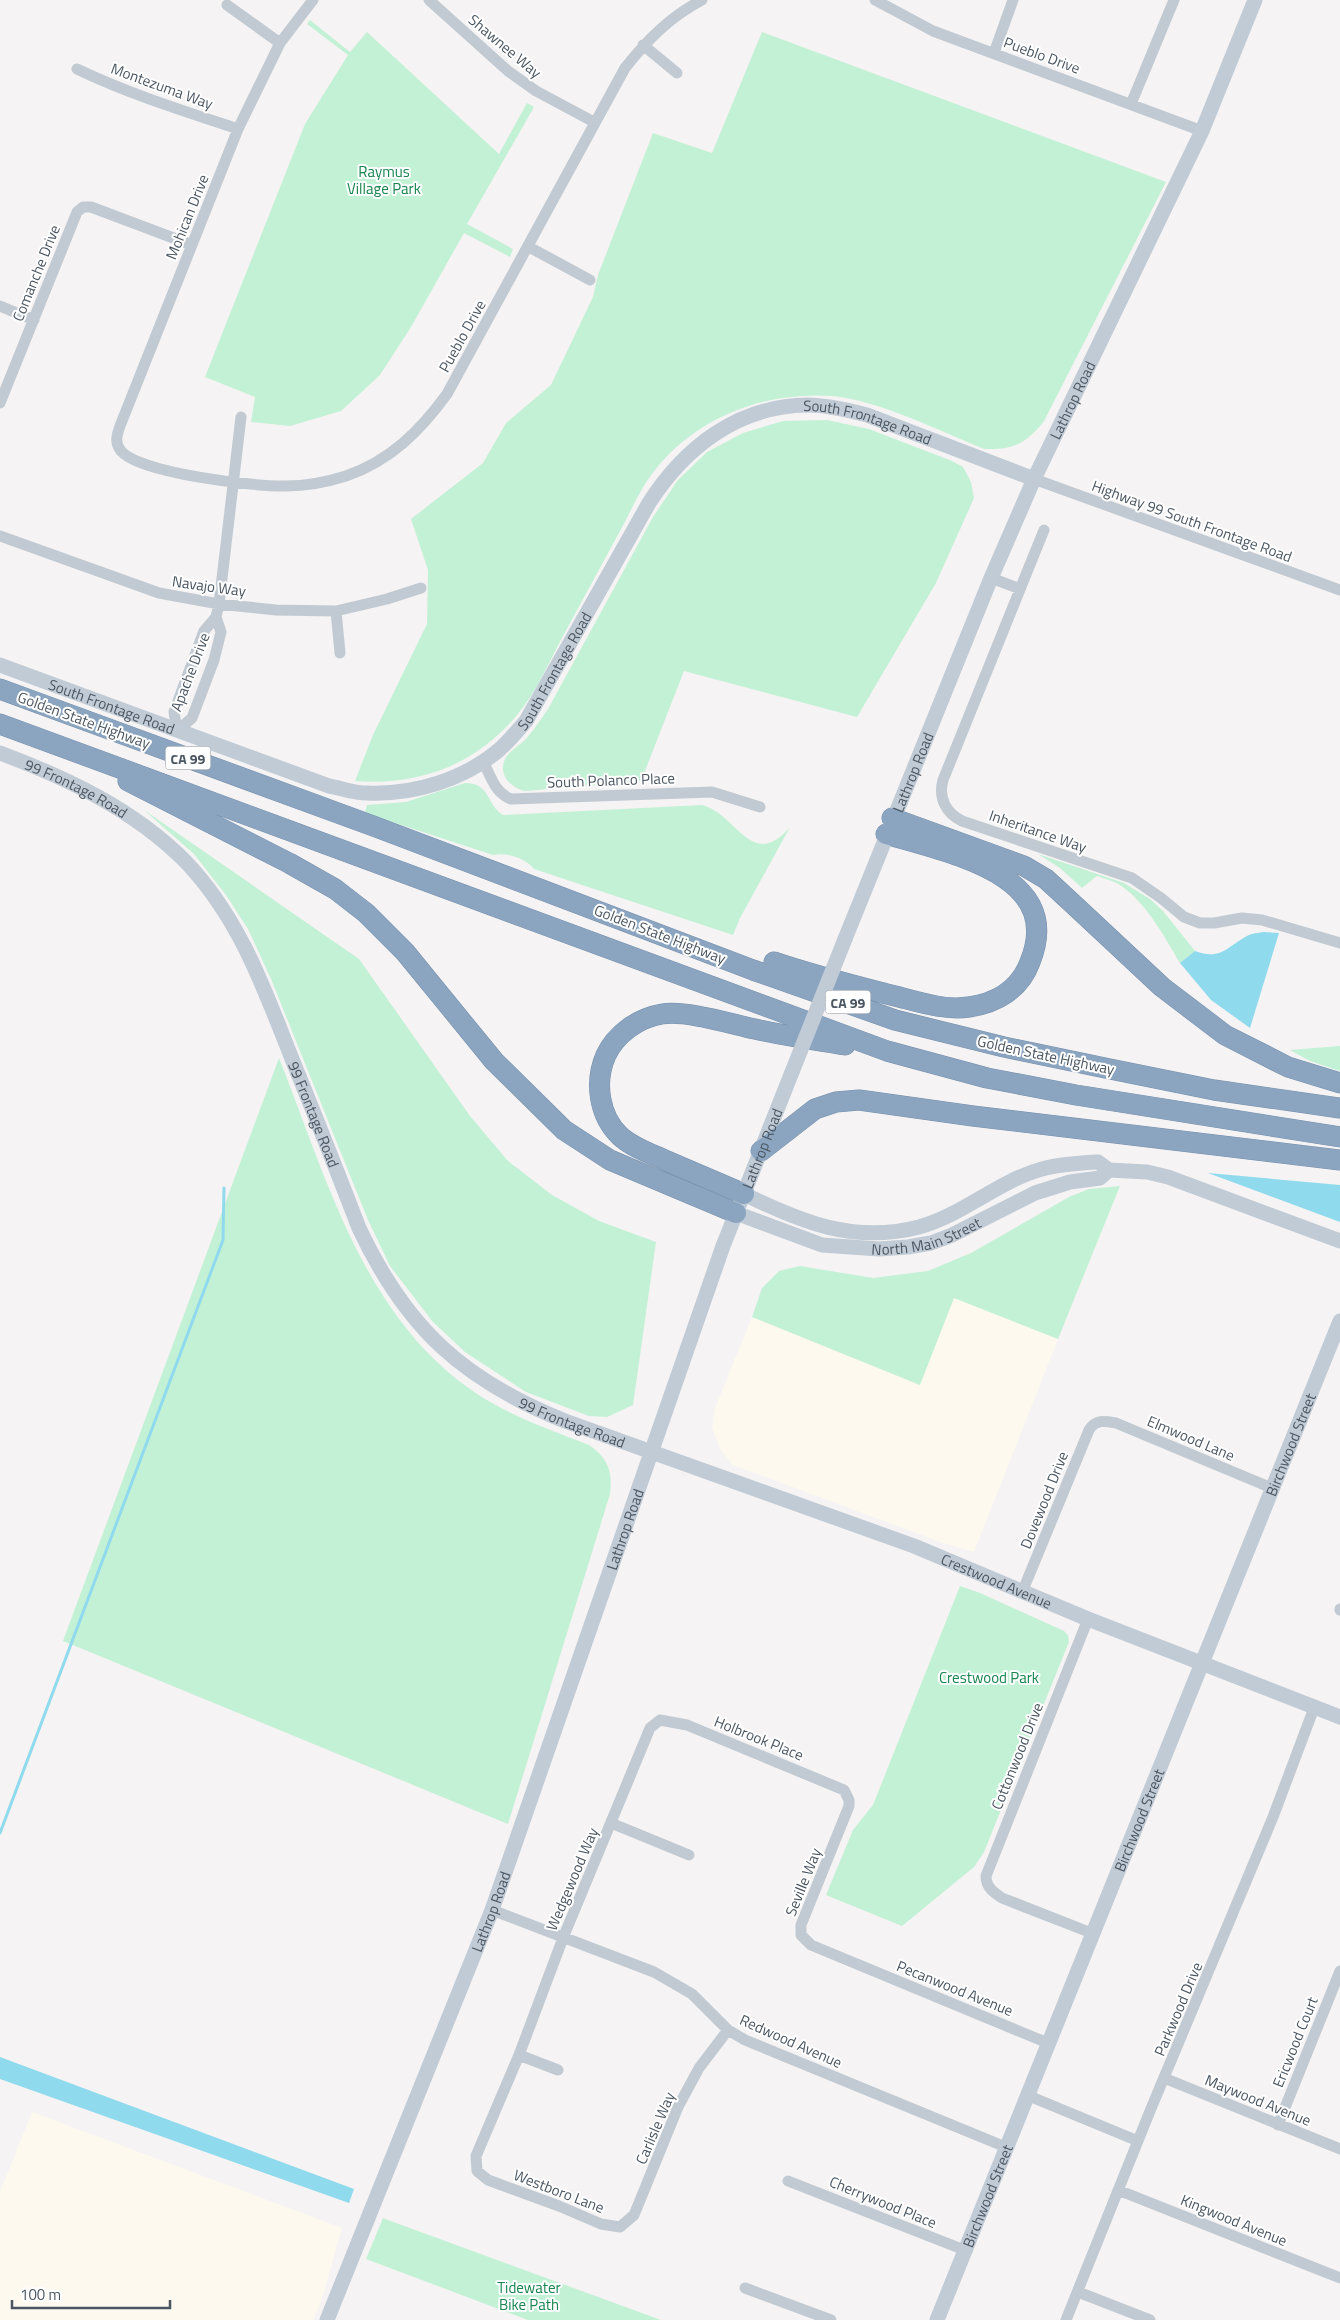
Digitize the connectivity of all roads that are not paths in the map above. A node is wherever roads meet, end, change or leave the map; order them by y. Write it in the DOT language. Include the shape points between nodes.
graph roads {
  1 [pos="313,0"];
  2 [pos="428,0"];
  3 [pos="702,0"];
  4 [pos="875,0"];
  5 [pos="1012,0"];
  6 [pos="1174,0"];
  7 [pos="1255,0"];
  8 [pos="227,5"];
  9 [pos="280,42"];
  10 [pos="644,45"];
  11 [pos="994,54"];
  12 [pos="77,69"];
  13 [pos="677,73"];
  14 [pos="1131,104"];
  15 [pos="594,122"];
  16 [pos="238,129"];
  17 [pos="1202,131"];
  18 [pos="192,245"];
  19 [pos="528,247"];
  20 [pos="590,280"];
  21 [pos="0,306"];
  22 [pos="34,320"];
  23 [pos="0,403"];
  24 [pos="241,417"];
  25 [pos="124,454"];
  26 [pos="1034,479"];
  27 [pos="233,481"];
  28 [pos="1044,530"];
  29 [pos="0,536"];
  30 [pos="991,578"];
  31 [pos="421,588"];
  32 [pos="1020,589"];
  33 [pos="1340,590"];
  34 [pos="219,604"];
  35 [pos="336,612"];
  36 [pos="216,617"];
  37 [pos="340,653"];
  38 [pos="0,665"];
  39 [pos="0,689"];
  40 [pos="0,724"];
  41 [pos="177,730"];
  42 [pos="0,753"];
  43 [pos="81,754"];
  44 [pos="483,761"];
  45 [pos="760,807"];
  46 [pos="889,826"];
  47 [pos="376,827"];
  48 [pos="1340,942"];
  49 [pos="887,1051"];
  50 [pos="1340,1083"];
  51 [pos="1340,1108"];
  52 [pos="1340,1136"];
  53 [pos="761,1150"];
  54 [pos="1340,1160"];
  55 [pos="1109,1170"];
  56 [pos="744,1194"];
  57 [pos="736,1213"];
  58 [pos="1340,1241"];
  59 [pos="1340,1321"];
  60 [pos="1096,1423"];
  61 [pos="651,1451"];
  62 [pos="1274,1489"];
  63 [pos="1023,1590"];
  64 [pos="1088,1619"];
  65 [pos="1203,1664"];
  66 [pos="1314,1708"];
  67 [pos="1340,1717"];
  68 [pos="660,1720"];
  69 [pos="844,1790"];
  70 [pos="611,1824"];
  71 [pos="688,1855"];
  72 [pos="492,1910"];
  73 [pos="1094,1934"];
  74 [pos="563,1938"];
  75 [pos="847,1960"];
  76 [pos="1340,1971"];
  77 [pos="728,2030"];
  78 [pos="1050,2044"];
  79 [pos="519,2055"];
  80 [pos="558,2070"];
  81 [pos="1164,2078"];
  82 [pos="1029,2096"];
  83 [pos="1278,2125"];
  84 [pos="1138,2141"];
  85 [pos="1008,2148"];
  86 [pos="1340,2149"];
  87 [pos="788,2181"];
  88 [pos="500,2184"];
  89 [pos="1118,2190"];
  90 [pos="608,2226"];
  91 [pos="967,2251"];
  92 [pos="1340,2278"];
  93 [pos="745,2288"];
  94 [pos="1078,2292"];
  95 [pos="327,2320"];
  96 [pos="831,2320"];
  97 [pos="937,2320"];
  98 [pos="1066,2320"];
  99 [pos="1150,2320"];
  1 -- 9 [label="street, Mohican Drive"];
  2 -- 15 [label="street, Shawnee Way" via="508,71 536,91"];
  3 -- 10 [label="street, Pueblo Drive" via="664,24"];
  4 -- 11 [label="street, Pueblo Drive" via="933,31"];
  5 -- 11 [label="street"];
  6 -- 14 [label="street"];
  7 -- 17 [label="street, Lathrop Road"];
  8 -- 9 [label="street"];
  9 -- 16 [label="street, Mohican Drive"];
  10 -- 13 [label="street"];
  10 -- 15 [label="street, Pueblo Drive" via="625,68"];
  11 -- 14 [label="street, Pueblo Drive"];
  12 -- 16 [label="street, Montezuma Way" via="161,103"];
  14 -- 17 [label="street, Pueblo Drive"];
  15 -- 19 [label="street, Pueblo Drive"];
  16 -- 18 [label="street, Mohican Drive"];
  17 -- 26 [label="street, Lathrop Road"];
  18 -- 22 [label="street, Comanche Drive" via="106,212 83,207 77,212"];
  18 -- 25 [label="street, Mohican Drive" via="118,432 117,442"];
  19 -- 20 [label="street"];
  19 -- 27 [label="street, Pueblo Drive" via="447,394 422,427 400,447 361,470 315,484 285,486"];
  21 -- 22 [label="street"];
  22 -- 23 [label="street, Comanche Drive"];
  24 -- 27 [label="street, Apache Drive"];
  25 -- 27 [label="street, Pueblo Drive" via="176,472"];
  26 -- 30 [label="street, Lathrop Road"];
  26 -- 33 [label="street, Highway 99 South Frontage Road"];
  26 -- 44 [label="street, South Frontage Road" via="867,415 840,409 808,405 784,407 755,413 726,426 689,453 665,478 526,721 500,749"];
  27 -- 34 [label="street, Apache Drive"];
  28 -- 32 [label="street, Inheritance Way"];
  29 -- 34 [label="street, Navajo Way" via="159,593"];
  30 -- 32 [label="street"];
  30 -- 46 [label="street, Lathrop Road"];
  31 -- 35 [label="street, Navajo Way"];
  32 -- 48 [label="street, Inheritance Way" via="943,780 943,801 954,817 1132,878 1184,917 1200,923 1242,918 1262,920"];
  34 -- 35 [label="street, Navajo Way"];
  34 -- 36 [label="street, Apache Drive"];
  35 -- 37 [label="street"];
  36 -- 41 [label="street, Apache Drive" via="204,630 174,712"];
  36 -- 41 [label="street, Apache Drive" via="221,632 214,660 192,718"];
  38 -- 41 [label="street, South Frontage Road"];
  39 -- 47 [label="highway, Golden State Highway / CA 99"];
  40 -- 43 [label="highway, Golden State Highway / CA 99"];
  41 -- 44 [label="street, South Frontage Road" via="329,786 365,794 406,792 457,777"];
  42 -- 61 [label="street, 99 Frontage Road" via="79,786 138,821 184,861 227,912 265,989 372,1254 397,1296 420,1324 453,1358 494,1387 550,1415"];
  43 -- 49 [label="highway, Golden State Highway / CA 99"];
  43 -- 57 [label="highway" via="149,794 289,863 334,889 366,913 405,952 494,1060 564,1130 610,1160"];
  44 -- 45 [label="street, South Polanco Place" via="502,796 511,800 712,792"];
  46 -- 47 [label="highway" via="996,872 1021,890 1034,908 1036,943 1030,963 1018,984 999,998 954,1008 931,1005 798,970"];
  46 -- 50 [label="highway" via="1024,866 1046,879 1162,987 1225,1035 1288,1067"];
  46 -- 53 [label="street, Lathrop Road, bridge"];
  47 -- 51 [label="highway, Golden State Highway / CA 99" via="753,970 895,1020 1004,1047 1214,1090"];
  49 -- 52 [label="highway, Golden State Highway / CA 99" via="987,1078 1076,1095"];
  49 -- 56 [label="highway" via="671,1014 640,1021 618,1037 605,1057 599,1082 606,1118 612,1126 630,1143"];
  53 -- 54 [label="highway" via="815,1109 836,1102 858,1100"];
  53 -- 56 [label="street, Lathrop Road"];
  55 -- 56 [label="street, North Main Street" via="1098,1162 1041,1169 942,1218 918,1227 892,1231 868,1232 818,1226 788,1216"];
  55 -- 57 [label="street, North Main Street" via="1100,1178 1070,1182 1035,1193 945,1238 908,1247 879,1249 822,1245"];
  55 -- 58 [label="street, North Main Street" via="1168,1177"];
  56 -- 57 [label="street, Lathrop Road"];
  57 -- 61 [label="street, Lathrop Road"];
  59 -- 62 [label="street, Birchwood Street"];
  60 -- 62 [label="street, Elmwood Lane" via="1116,1423"];
  60 -- 63 [label="street, Dovewood Drive" via="1088,1430"];
  61 -- 63 [label="street, Crestwood Avenue" via="914,1546"];
  61 -- 72 [label="street, Lathrop Road"];
  62 -- 65 [label="street, Birchwood Street"];
  63 -- 64 [label="street, Crestwood Avenue"];
  64 -- 65 [label="street, Crestwood Avenue"];
  64 -- 73 [label="street, Cottonwood Drive" via="986,1881 991,1891 1002,1898"];
  65 -- 66 [label="street, Crestwood Avenue"];
  65 -- 73 [label="street, Birchwood Street"];
  66 -- 67 [label="street, Crestwood Avenue"];
  66 -- 81 [label="street, Parkwood Drive" via="1273,1817"];
  68 -- 69 [label="street, Holbrook Place" via="687,1725"];
  68 -- 70 [label="street, Wedgewood Way" via="650,1728"];
  69 -- 75 [label="street, Seville Way" via="850,1800 849,1806 801,1926 801,1935 811,1945"];
  70 -- 71 [label="street"];
  70 -- 74 [label="street, Wedgewood Way"];
  72 -- 74 [label="street, Redwood Avenue"];
  72 -- 95 [label="street, Lathrop Road"];
  73 -- 78 [label="street, Birchwood Street"];
  74 -- 77 [label="street, Redwood Avenue" via="678,1984"];
  74 -- 79 [label="street, Wedgewood Way"];
  75 -- 78 [label="street, Pecanwood Avenue"];
  76 -- 83 [label="street, Ericwood Court"];
  77 -- 85 [label="street, Redwood Avenue" via="745,2040"];
  77 -- 90 [label="street, Carlisle Way" via="699,2068 678,2108 634,2215 620,2227"];
  78 -- 82 [label="street, Birchwood Street"];
  79 -- 80 [label="street"];
  79 -- 88 [label="street, Wedgewood Way" via="476,2156 477,2171"];
  81 -- 83 [label="street, Maywood Avenue"];
  81 -- 84 [label="street, Parkwood Drive"];
  82 -- 84 [label="street"];
  82 -- 85 [label="street, Birchwood Street"];
  83 -- 86 [label="street, Maywood Avenue"];
  84 -- 89 [label="street, Parkwood Drive"];
  85 -- 91 [label="street, Birchwood Street"];
  87 -- 91 [label="street, Cherrywood Place"];
  88 -- 90 [label="street, Westboro Lane"];
  89 -- 92 [label="street, Kingwood Avenue"];
  89 -- 94 [label="street, Parkwood Drive"];
  91 -- 97 [label="street, Birchwood Street"];
  93 -- 96 [label="street"];
  94 -- 98 [label="street, Parkwood Drive"];
  94 -- 99 [label="street"];
}
